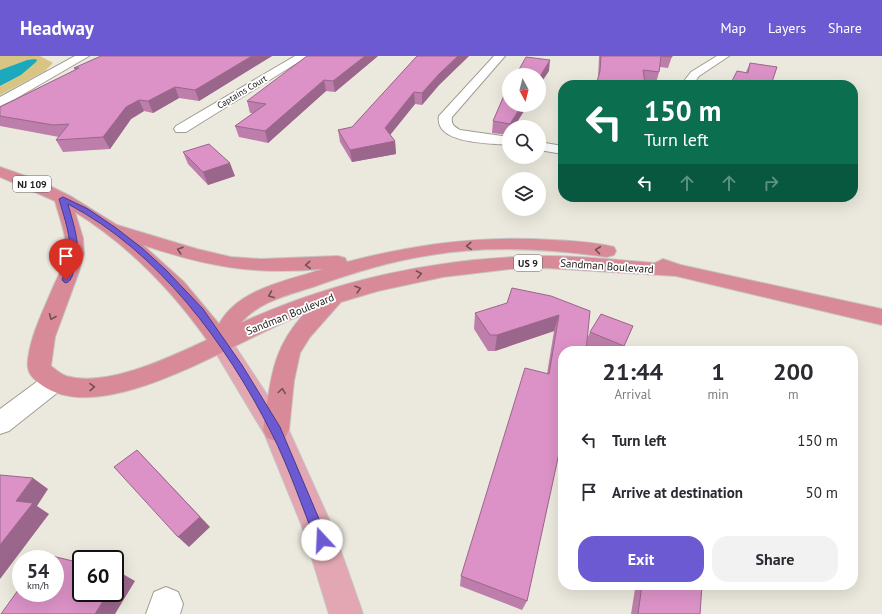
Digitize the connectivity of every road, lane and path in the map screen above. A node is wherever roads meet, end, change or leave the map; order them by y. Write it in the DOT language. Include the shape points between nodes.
graph roads {
  1 [pos="84,56"];
  2 [pos="303,56"];
  3 [pos="500,56"];
  4 [pos="724,56"];
  5 [pos="691,80"];
  6 [pos="0,102"];
  7 [pos="180,129"];
  8 [pos="502,141"];
  9 [pos="546,147"];
  10 [pos="558,149"];
  11 [pos="0,172"];
  12 [pos="63,199"];
  13 [pos="114,229"];
  14 [pos="402,254"];
  15 [pos="676,270"];
  16 [pos="336,296"];
  17 [pos="882,317"];
  18 [pos="221,343"];
  19 [pos="54,382"];
  20 [pos="0,423"];
  21 [pos="276,430"];
  22 [pos="346,614"];
  1 -- 6 [label="street"];
  2 -- 7 [label="street, Captains Court"];
  3 -- 8 [label="street" via="446,116 445,122 451,138"];
  4 -- 5 [label="street" via="695,74"];
  9 -- 10 [label="street"];
  11 -- 12 [label="highway, NJ 109"];
  12 -- 13 [label="highway, NJ 109"];
  12 -- 19 [label="highway, one-way" via="75,250 72,268 38,356 39,370"];
  14 -- 13 [label="highway, one-way" via="311,265 253,265 202,257"];
  13 -- 18 [label="highway, NJ 109" via="164,272 200,312"];
  15 -- 14 [label="highway, Sandman Boulevard / US 9, one-way" via="639,256 595,249 527,245 462,246"];
  14 -- 18 [label="highway, Sandman Boulevard / US 9, one-way" via="325,276 256,302 235,316"];
  16 -- 15 [label="highway, Sandman Boulevard / US 9, one-way" via="418,274 488,264 548,262"];
  15 -- 17 [label="highway, Sandman Boulevard / US 9"];
  16 -- 18 [label="highway, Sandman Boulevard" via="278,316"];
  21 -- 16 [label="highway, one-way" via="289,353 302,332"];
  19 -- 18 [label="highway, one-way" via="93,388 115,385 178,363"];
  18 -- 21 [label="main road"];
  19 -- 20 [label="street"];
  21 -- 22 [label="main road" via="317,526"];
}
